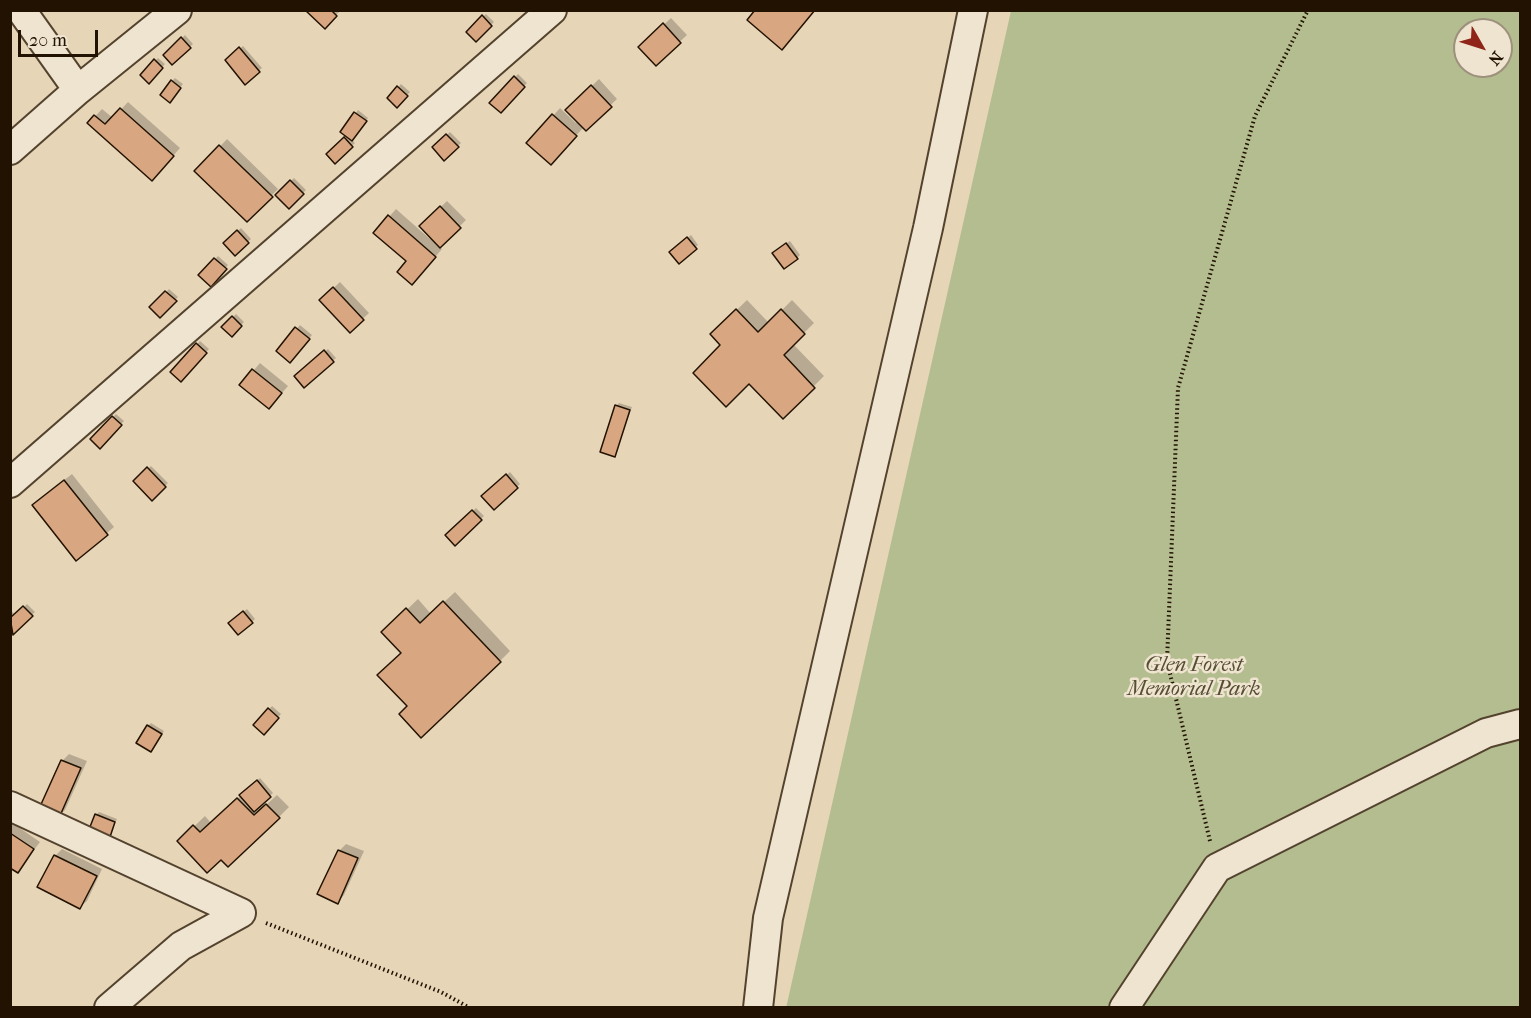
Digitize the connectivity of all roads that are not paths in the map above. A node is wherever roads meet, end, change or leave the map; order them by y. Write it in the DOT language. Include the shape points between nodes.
graph roads {
  1 [pos="21,10"];
  2 [pos="177,10"];
  3 [pos="552,10"];
  4 [pos="973,10"];
  5 [pos="78,90"];
  6 [pos="10,150"];
  7 [pos="10,483"];
  8 [pos="1521,724"];
  9 [pos="10,806"];
  10 [pos="109,1008"];
  11 [pos="758,1008"];
  12 [pos="1124,1008"];
  1 -- 5 [label="street"];
  2 -- 5 [label="street"];
  3 -- 7 [label="street"];
  4 -- 11 [label="street" via="928,228 768,918"];
  5 -- 6 [label="street"];
  8 -- 12 [label="street" via="1486,733 1217,868"];
  9 -- 10 [label="street" via="241,913 181,946"];
}
